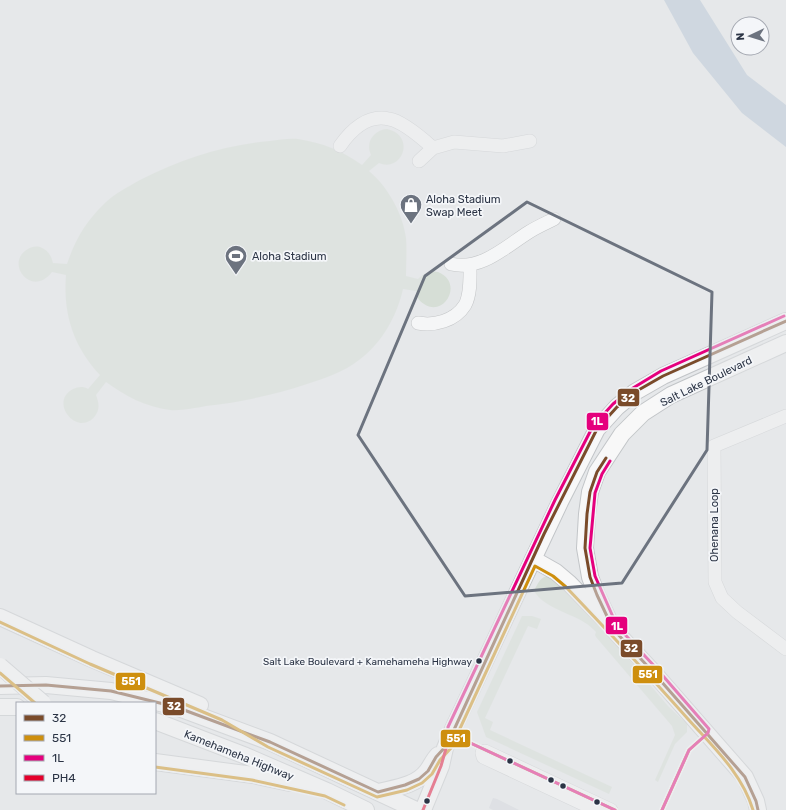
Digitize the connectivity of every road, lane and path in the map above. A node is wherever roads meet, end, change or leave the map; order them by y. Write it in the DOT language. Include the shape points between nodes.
graph roads {
  1 [pos="530,140"];
  2 [pos="340,146"];
  3 [pos="433,148"];
  4 [pos="419,161"];
  5 [pos="554,219"];
  6 [pos="451,264"];
  7 [pos="470,265"];
  8 [pos="786,321"];
  9 [pos="418,323"];
  10 [pos="786,343"];
  11 [pos="786,416"];
  12 [pos="533,559"];
  13 [pos="0,617"];
  14 [pos="613,629"];
  15 [pos="786,649"];
  16 [pos="0,666"];
  17 [pos="0,686"];
  18 [pos="42,702"];
  19 [pos="154,702"];
  20 [pos="156,702"];
  21 [pos="16,707"];
  22 [pos="0,708"];
  23 [pos="156,721"];
  24 [pos="270,742"];
  25 [pos="446,745"];
  26 [pos="156,762"];
  27 [pos="327,792"];
  28 [pos="378,792"];
  29 [pos="366,810"];
  30 [pos="416,810"];
  31 [pos="423,810"];
  32 [pos="596,810"];
  33 [pos="611,810"];
  34 [pos="758,810"];
  1 -- 3 [label="street" via="503,146 454,142"];
  2 -- 3 [label="street" via="348,134 366,121 390,119 413,131"];
  3 -- 4 [label="street"];
  5 -- 7 [label="street" via="528,233 507,249"];
  6 -- 7 [label="street"];
  7 -- 9 [label="street" via="465,305 454,316 441,322 429,325"];
  8 -- 12 [label="main road, Salt Lake Boulevard" via="663,376 634,392 617,407 597,429 587,446"];
  10 -- 14 [label="main road, Salt Lake Boulevard" via="671,395 644,413 622,434 597,472 590,492 585,548 590,577"];
  11 -- 15 [label="street, Ohenana Loop" via="714,446 714,582 722,598 737,612"];
  12 -- 14 [label="main road" via="569,583"];
  12 -- 25 [label="main road, Salt Lake Boulevard"];
  13 -- 24 [label="main road" via="224,716"];
  14 -- 34 [label="main road, Salt Lake Boulevard" via="745,778"];
  16 -- 18 [label="main road, bridge"];
  17 -- 19 [label="main road, Kamehameha Highway" via="46,685 111,690"];
  20 -- 24 [label="main road, Kamehameha Highway"];
  21 -- 22 [label="main road"];
  23 -- 27 [label="main road, Kamehameha Highway" via="246,756"];
  24 -- 28 [label="main road, Kamehameha Highway"];
  25 -- 28 [label="main road" via="421,778"];
  25 -- 31 [label="main road, Salt Lake Boulevard" via="441,766"];
  26 -- 27 [label="main road" via="252,775"];
  27 -- 29 [label="main road, Kamehameha Highway"];
  28 -- 30 [label="main road, Kamehameha Highway"];
  32 -- 33 [label="street" via="483,757 482,753 485,751"];
}
